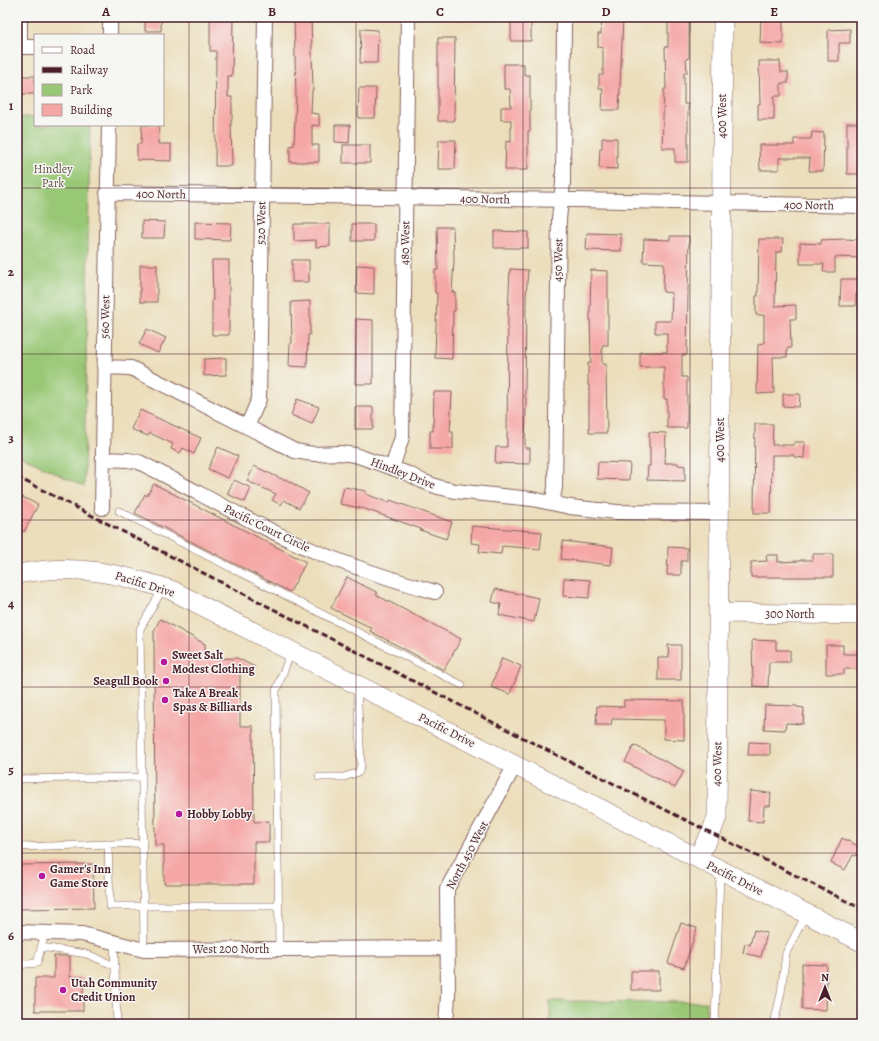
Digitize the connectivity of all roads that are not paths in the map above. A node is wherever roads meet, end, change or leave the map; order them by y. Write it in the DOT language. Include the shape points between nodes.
graph roads {
  1 [pos="20,17"];
  2 [pos="110,17"];
  3 [pos="265,17"];
  4 [pos="408,17"];
  5 [pos="564,17"];
  6 [pos="723,17"];
  7 [pos="110,34"];
  8 [pos="18,47"];
  9 [pos="34,47"];
  10 [pos="108,126"];
  11 [pos="107,193"];
  12 [pos="262,195"];
  13 [pos="406,197"];
  14 [pos="561,200"];
  15 [pos="722,204"];
  16 [pos="862,206"];
  17 [pos="104,367"];
  18 [pos="247,427"];
  19 [pos="103,458"];
  20 [pos="392,468"];
  21 [pos="552,503"];
  22 [pos="102,508"];
  23 [pos="119,510"];
  24 [pos="720,513"];
  25 [pos="17,574"];
  26 [pos="163,588"];
  27 [pos="435,592"];
  28 [pos="719,613"];
  29 [pos="862,615"];
  30 [pos="291,651"];
  31 [pos="357,685"];
  32 [pos="462,685"];
  33 [pos="515,765"];
  34 [pos="142,777"];
  35 [pos="320,777"];
  36 [pos="17,779"];
  37 [pos="143,843"];
  38 [pos="108,844"];
  39 [pos="17,847"];
  40 [pos="697,858"];
  41 [pos="720,870"];
  42 [pos="144,906"];
  43 [pos="278,906"];
  44 [pos="806,913"];
  45 [pos="17,932"];
  46 [pos="45,933"];
  47 [pos="114,942"];
  48 [pos="862,942"];
  49 [pos="41,947"];
  50 [pos="447,948"];
  51 [pos="279,949"];
  52 [pos="144,950"];
  53 [pos="17,965"];
  54 [pos="115,966"];
  55 [pos="117,1024"];
  56 [pos="446,1024"];
  57 [pos="715,1024"];
  58 [pos="774,1024"];
  1 -- 8 [label="street"];
  2 -- 7 [label="street"];
  3 -- 12 [label="street, 520 West"];
  4 -- 13 [label="street, 480 West"];
  5 -- 14 [label="street, 450 West"];
  6 -- 15 [label="street, 400 West"];
  8 -- 9 [label="street"];
  10 -- 11 [label="street, 560 West"];
  11 -- 12 [label="street, 400 North"];
  11 -- 17 [label="street, 560 West"];
  12 -- 13 [label="street, 400 North"];
  12 -- 18 [label="street, 520 West" via="259,399"];
  13 -- 14 [label="street, 400 North"];
  13 -- 20 [label="street, 480 West" via="402,437"];
  14 -- 15 [label="street, 400 North"];
  14 -- 21 [label="street, 450 West" via="555,488"];
  15 -- 16 [label="street, 400 North"];
  15 -- 24 [label="street, 400 West"];
  17 -- 18 [label="street, Hindley Drive" via="131,368"];
  17 -- 19 [label="street, 560 West"];
  18 -- 20 [label="street, Hindley Drive" via="295,450 313,454 355,455"];
  19 -- 22 [label="street, 560 West"];
  19 -- 27 [label="street, Pacific Court Circle" via="138,462 313,551"];
  20 -- 21 [label="street, Hindley Drive" via="438,487 455,491"];
  21 -- 24 [label="street, Hindley Drive" via="617,512"];
  23 -- 32 [label="lane"];
  24 -- 28 [label="street, 400 West"];
  25 -- 26 [label="street, Pacific Drive" via="36,570 91,570"];
  26 -- 30 [label="street, Pacific Drive"];
  26 -- 34 [label="lane" via="140,629"];
  28 -- 29 [label="street, 300 North"];
  28 -- 40 [label="street, 400 West" via="717,817 712,832"];
  30 -- 31 [label="street, Pacific Drive"];
  30 -- 43 [label="lane" via="276,691"];
  31 -- 33 [label="street, Pacific Drive"];
  31 -- 35 [label="lane" via="361,765 359,772 344,777"];
  33 -- 40 [label="street, Pacific Drive"];
  33 -- 50 [label="street, North 450 West" via="447,889"];
  34 -- 36 [label="lane"];
  34 -- 37 [label="lane"];
  37 -- 38 [label="lane"];
  37 -- 42 [label="lane"];
  38 -- 39 [label="lane"];
  38 -- 42 [label="lane" via="110,906"];
  40 -- 41 [label="street, Pacific Drive"];
  41 -- 44 [label="street, Pacific Drive"];
  41 -- 57 [label="lane"];
  42 -- 43 [label="lane"];
  42 -- 52 [label="lane"];
  43 -- 51 [label="lane"];
  44 -- 48 [label="street, Pacific Drive"];
  44 -- 58 [label="lane" via="786,953 782,993"];
  45 -- 46 [label="street, West 200 North"];
  46 -- 47 [label="street, West 200 North" via="82,934"];
  46 -- 49 [label="lane"];
  47 -- 52 [label="street, West 200 North"];
  47 -- 54 [label="lane"];
  49 -- 53 [label="lane" via="37,962"];
  49 -- 54 [label="lane" via="87,954"];
  50 -- 51 [label="street, West 200 North"];
  50 -- 56 [label="street, North 450 West"];
  51 -- 52 [label="street, West 200 North"];
  54 -- 55 [label="lane"];
}
